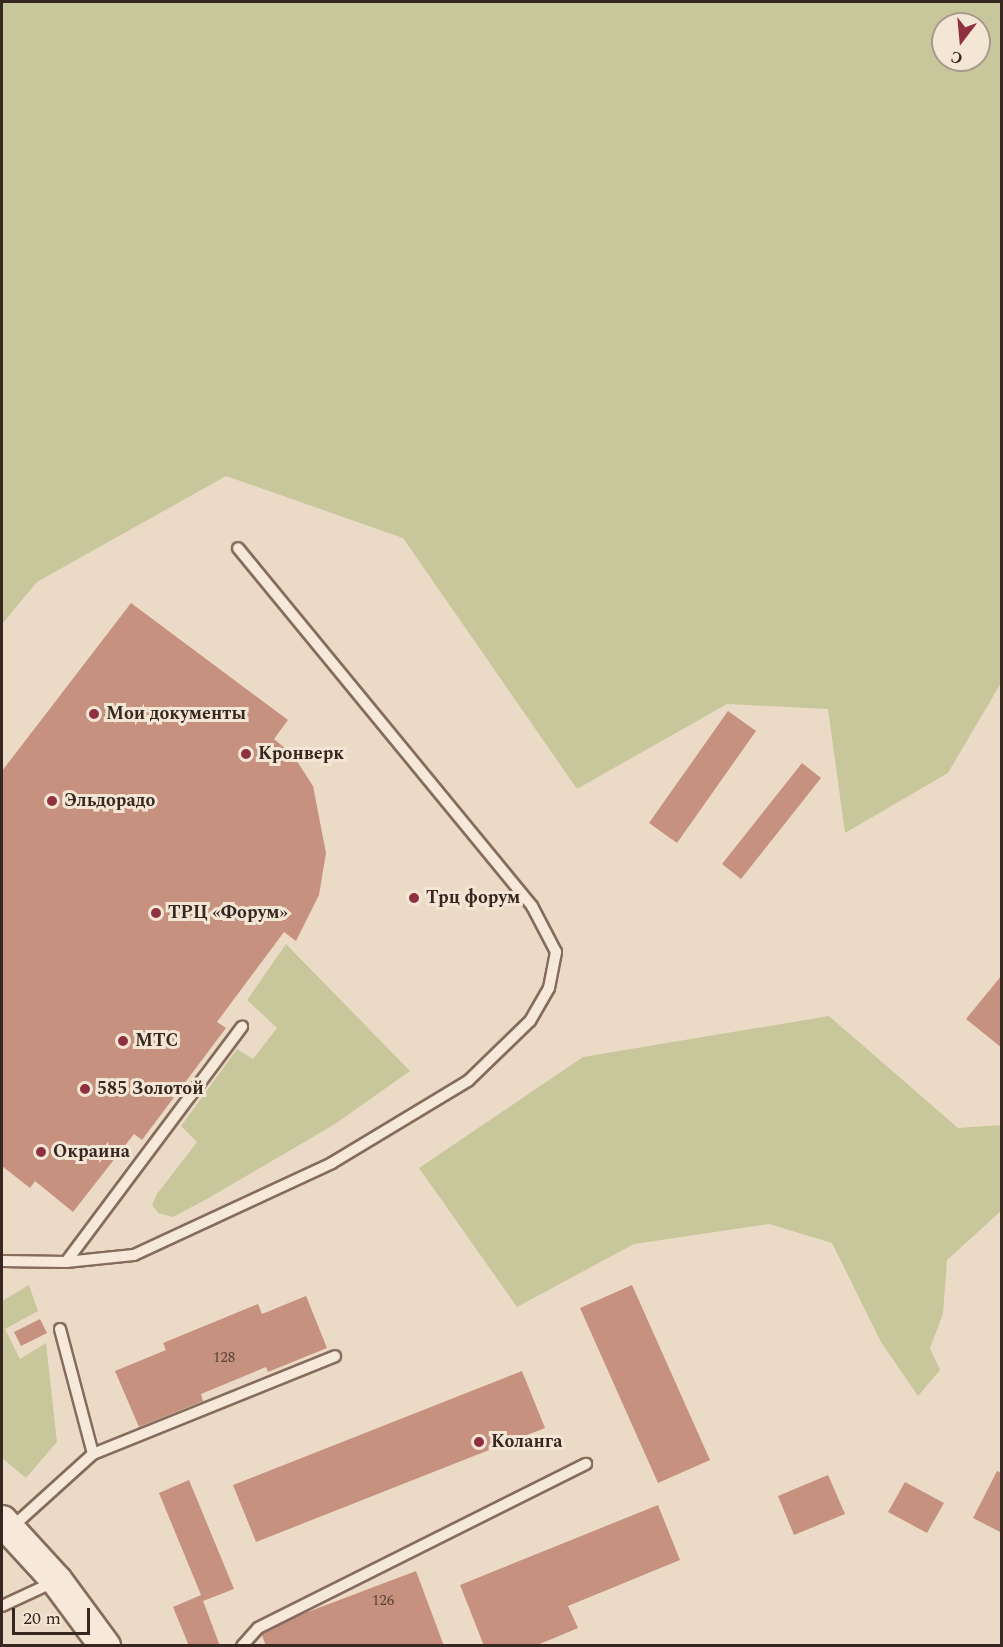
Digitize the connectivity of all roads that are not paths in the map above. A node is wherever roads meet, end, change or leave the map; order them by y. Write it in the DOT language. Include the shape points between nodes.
graph roads {
  1 [pos="238,548"];
  2 [pos="242,1027"];
  3 [pos="2,1261"];
  4 [pos="66,1262"];
  5 [pos="60,1329"];
  6 [pos="335,1356"];
  7 [pos="93,1454"];
  8 [pos="586,1464"];
  9 [pos="6,1525"];
  10 [pos="57,1581"];
  11 [pos="2,1606"];
  12 [pos="105,1646"];
  13 [pos="242,1646"];
  1 -- 4 [label="lane" via="532,906 556,952 549,988 530,1021 468,1081 332,1162 134,1255"];
  2 -- 4 [label="lane"];
  3 -- 4 [label="lane"];
  5 -- 7 [label="lane"];
  6 -- 7 [label="lane"];
  7 -- 9 [label="lane"];
  8 -- 13 [label="lane" via="258,1628"];
  9 -- 10 [label="main road"];
  10 -- 11 [label="lane"];
  10 -- 12 [label="main road"];
}
